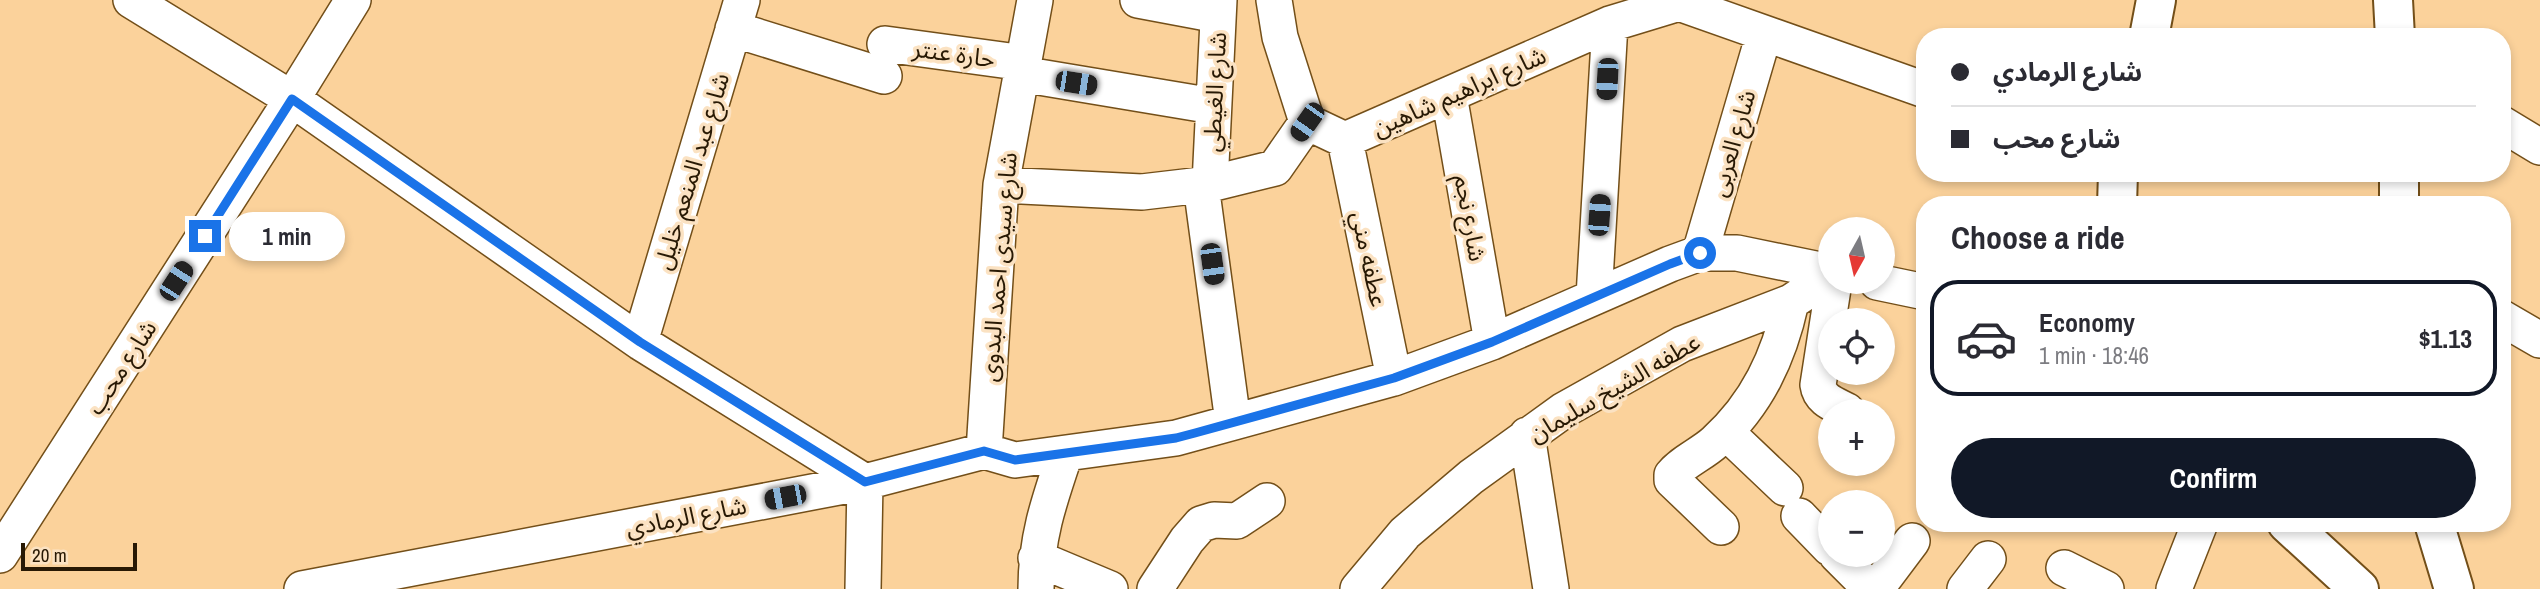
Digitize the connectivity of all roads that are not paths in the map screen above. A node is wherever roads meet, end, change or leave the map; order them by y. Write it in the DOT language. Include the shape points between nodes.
graph roads {
  1 [pos="131,0"];
  2 [pos="353,0"];
  3 [pos="1035,0"];
  4 [pos="1138,0"];
  5 [pos="1274,0"];
  6 [pos="2156,0"];
  7 [pos="2393,0"];
  8 [pos="1678,1"];
  9 [pos="1219,7"];
  10 [pos="738,14"];
  11 [pos="1610,24"];
  12 [pos="2150,28"];
  13 [pos="2395,28"];
  14 [pos="1764,34"];
  15 [pos="1023,68"];
  16 [pos="1916,87"];
  17 [pos="1449,95"];
  18 [pos="292,99"];
  19 [pos="1213,106"];
  20 [pos="1307,122"];
  21 [pos="2511,129"];
  22 [pos="1345,140"];
  23 [pos="2540,147"];
  24 [pos="1001,185"];
  25 [pos="1205,185"];
  26 [pos="1700,253"];
  27 [pos="1818,271"];
  28 [pos="1818,283"];
  29 [pos="1895,286"];
  30 [pos="1916,290"];
  31 [pos="1832,294"];
  32 [pos="1594,297"];
  33 [pos="1791,302"];
  34 [pos="2511,323"];
  35 [pos="2540,340"];
  36 [pos="640,342"];
  37 [pos="1492,342"];
  38 [pos="1394,378"];
  39 [pos="1825,399"];
  40 [pos="1233,422"];
  41 [pos="1726,432"];
  42 [pos="1527,435"];
  43 [pos="984,451"];
  44 [pos="1065,454"];
  45 [pos="865,482"];
  46 [pos="1267,501"];
  47 [pos="1721,527"];
  48 [pos="2196,532"];
  49 [pos="2297,532"];
  50 [pos="2437,532"];
  51 [pos="1818,533"];
  52 [pos="1912,541"];
  53 [pos="0,555"];
  54 [pos="1988,559"];
  55 [pos="1850,567"];
  56 [pos="2064,568"];
  57 [pos="1036,573"];
  58 [pos="302,589"];
  59 [pos="863,589"];
  60 [pos="1111,589"];
  61 [pos="1155,589"];
  62 [pos="1358,589"];
  63 [pos="1551,589"];
  64 [pos="1873,589"];
  65 [pos="1965,589"];
  66 [pos="2106,589"];
  67 [pos="2174,589"];
  68 [pos="2359,589"];
  69 [pos="2454,589"];
  1 -- 18 [label="street"];
  2 -- 18 [label="street, شارع محب"];
  3 -- 15 [label="street, شارع سيدى احمد البدوى"];
  4 -- 9 [label="street"];
  5 -- 20 [label="street" via="1280,37"];
  6 -- 12 [label="street"];
  7 -- 13 [label="street"];
  8 -- 11 [label="street, شارع ابراهيم شاهين"];
  8 -- 14 [label="street, شارع ابراهيم شاهين"];
  9 -- 19 [label="street, شارع الغيطي"];
  10 -- 15 [label="street, حارة عنتر" via="884,60"];
  10 -- 36 [label="street, شارع عبد المنعم خليل"];
  11 -- 17 [label="street, شارع ابراهيم شاهين"];
  11 -- 32 [label="street"];
  14 -- 16 [label="street, شارع ابراهيم شاهين"];
  14 -- 26 [label="street, شارع العربى"];
  15 -- 19 [label="street, حارة عنتر"];
  15 -- 24 [label="street, شارع سيدى احمد البدوى"];
  17 -- 22 [label="street, شارع ابراهيم شاهين"];
  17 -- 37 [label="street, شارع نجم"];
  18 -- 36 [label="street"];
  18 -- 53 [label="street, شارع محب"];
  19 -- 25 [label="street, شارع الغيطي"];
  20 -- 22 [label="street, شارع ابراهيم شاهين"];
  20 -- 25 [label="street" via="1275,168"];
  21 -- 23 [label="street"];
  22 -- 38 [label="street, عطفه مني"];
  24 -- 25 [label="street" via="1142,192"];
  24 -- 43 [label="street, شارع سيدى احمد البدوى"];
  25 -- 40 [label="street, شارع الغيطي"];
  26 -- 27 [label="street, شارع الرمادي" via="1737,253"];
  26 -- 32 [label="street, شارع الرمادي"];
  28 -- 33 [label="street, عطفه الشيخ سليمان"];
  29 -- 30 [label="street"];
  31 -- 39 [label="street" via="1818,385"];
  32 -- 37 [label="street, شارع الرمادي"];
  33 -- 41 [label="street" via="1770,370"];
  33 -- 42 [label="street, عطفه الشيخ سليمان" via="1682,344"];
  34 -- 35 [label="street"];
  36 -- 45 [label="street"];
  37 -- 38 [label="street, شارع الرمادي"];
  38 -- 40 [label="street, شارع الرمادي"];
  40 -- 44 [label="street, شارع الرمادي" via="1176,438"];
  41 -- 47 [label="street" via="1674,471 1672,478"];
  41 -- 51 [label="street"];
  42 -- 62 [label="street, عطفه الشيخ سليمان" via="1405,533"];
  42 -- 63 [label="street"];
  43 -- 44 [label="street, شارع الرمادي" via="1015,460"];
  43 -- 45 [label="street, شارع الرمادي"];
  44 -- 57 [label="street" via="1043,520"];
  45 -- 58 [label="street, شارع الرمادي"];
  45 -- 59 [label="street"];
  46 -- 61 [label="street" via="1237,522 1201,524"];
  48 -- 67 [label="street"];
  49 -- 68 [label="street"];
  50 -- 69 [label="street"];
  52 -- 64 [label="street"];
  54 -- 65 [label="street"];
  55 -- 64 [label="street"];
  56 -- 66 [label="street"];
  57 -- 60 [label="street"];
}
